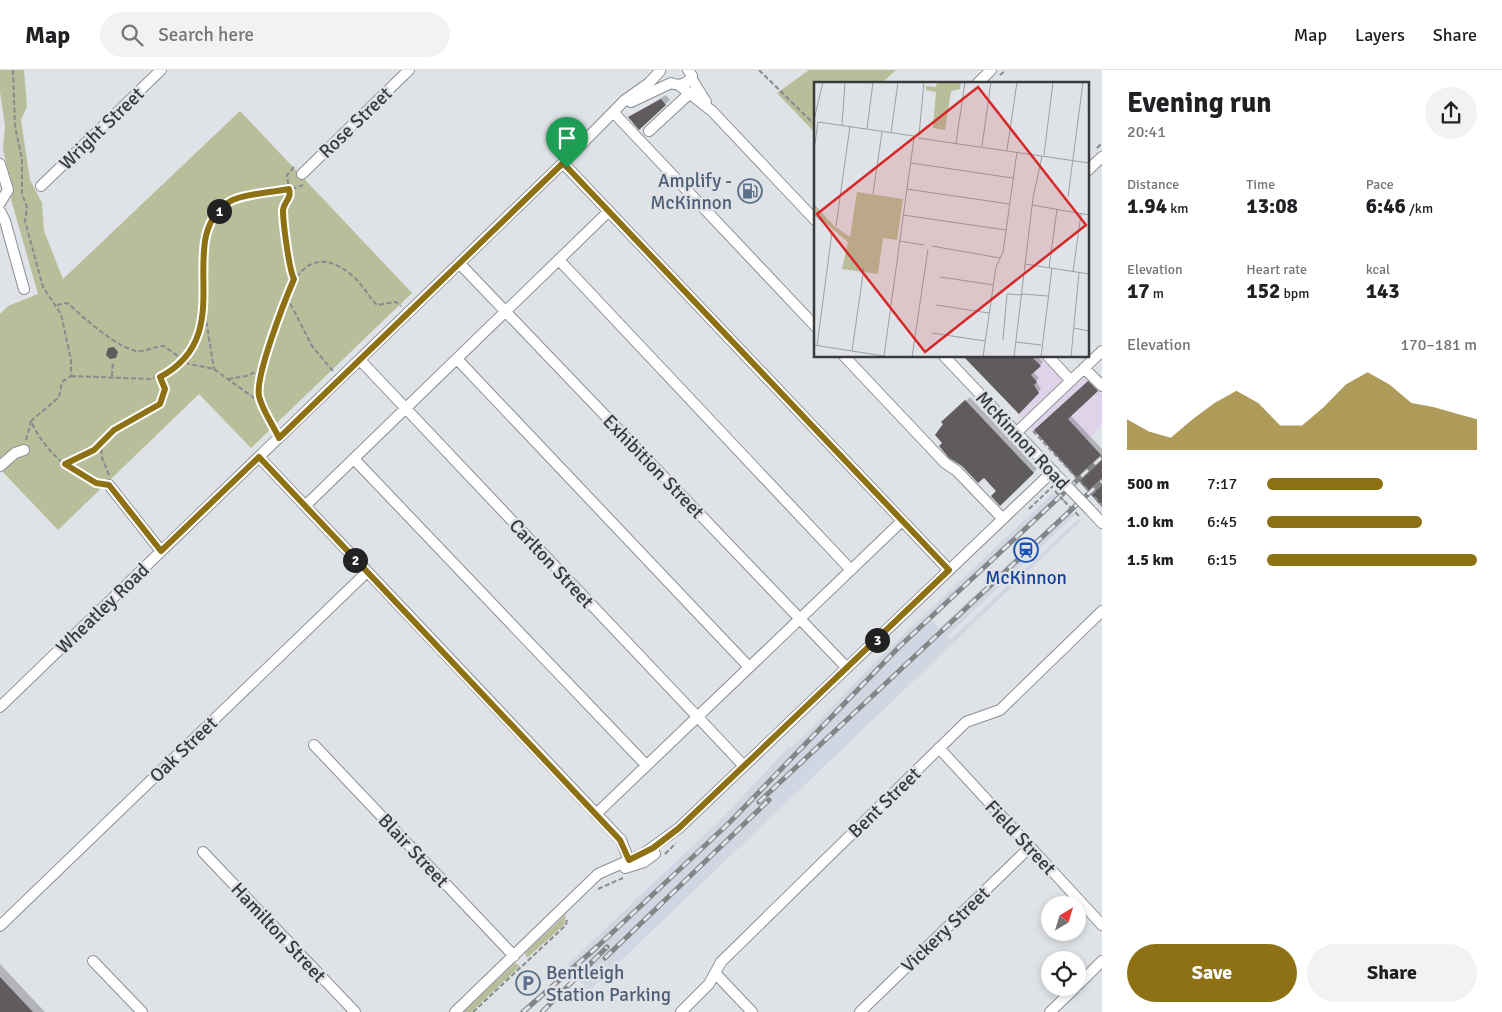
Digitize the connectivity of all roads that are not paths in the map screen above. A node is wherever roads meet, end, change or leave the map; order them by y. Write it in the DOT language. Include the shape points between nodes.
graph roads {
  1 [pos="161,70"];
  2 [pos="409,70"];
  3 [pos="660,70"];
  4 [pos="991,70"];
  5 [pos="691,73"];
  6 [pos="979,82"];
  7 [pos="675,84"];
  8 [pos="690,93"];
  9 [pos="712,111"];
  10 [pos="614,113"];
  11 [pos="649,131"];
  12 [pos="1102,157"];
  13 [pos="563,163"];
  14 [pos="0,164"];
  15 [pos="1090,168"];
  16 [pos="301,174"];
  17 [pos="41,186"];
  18 [pos="0,203"];
  19 [pos="0,211"];
  20 [pos="609,211"];
  21 [pos="814,219"];
  22 [pos="559,260"];
  23 [pos="460,264"];
  24 [pos="24,289"];
  25 [pos="506,311"];
  26 [pos="814,324"];
  27 [pos="1102,351"];
  28 [pos="846,358"];
  29 [pos="946,358"];
  30 [pos="1050,358"];
  31 [pos="457,359"];
  32 [pos="360,360"];
  33 [pos="1084,368"];
  34 [pos="1071,380"];
  35 [pos="1102,386"];
  36 [pos="406,409"];
  37 [pos="1016,433"];
  38 [pos="24,450"];
  39 [pos="259,457"];
  40 [pos="354,458"];
  41 [pos="0,466"];
  42 [pos="1053,471"];
  43 [pos="109,485"];
  44 [pos="305,506"];
  45 [pos="1003,519"];
  46 [pos="902,521"];
  47 [pos="1102,523"];
  48 [pos="161,551"];
  49 [pos="851,570"];
  50 [pos="949,570"];
  51 [pos="367,572"];
  52 [pos="1102,611"];
  53 [pos="800,619"];
  54 [pos="749,667"];
  55 [pos="847,668"];
  56 [pos="0,707"];
  57 [pos="697,716"];
  58 [pos="314,745"];
  59 [pos="939,748"];
  60 [pos="646,765"];
  61 [pos="744,766"];
  62 [pos="596,814"];
  63 [pos="1030,847"];
  64 [pos="202,852"];
  65 [pos="630,863"];
  66 [pos="0,926"];
  67 [pos="1102,926"];
  68 [pos="514,956"];
  69 [pos="93,960"];
  70 [pos="1102,961"];
  71 [pos="715,972"];
  72 [pos="1086,976"];
  73 [pos="1066,996"];
  74 [pos="142,1012"];
  75 [pos="355,1012"];
  76 [pos="455,1012"];
  77 [pos="681,1012"];
  78 [pos="752,1012"];
  79 [pos="860,1012"];
  80 [pos="1050,1012"];
  1 -- 17 [label="street, Wright Street"];
  2 -- 16 [label="street, Rose Street"];
  3 -- 7 [label="street"];
  3 -- 10 [label="street, Wheatley Road"];
  4 -- 6 [label="street"];
  5 -- 7 [label="street, Wheatley Road"];
  5 -- 9 [label="street"];
  7 -- 8 [label="street"];
  7 -- 10 [label="street, Wheatley Road" via="629,103"];
  8 -- 9 [label="street"];
  8 -- 11 [label="street"];
  9 -- 21 [label="street"];
  10 -- 13 [label="street, Wheatley Road"];
  10 -- 26 [label="street"];
  12 -- 15 [label="street"];
  13 -- 20 [label="street"];
  13 -- 23 [label="street, Wheatley Road"];
  14 -- 18 [label="street" via="8,190"];
  19 -- 24 [label="street"];
  20 -- 22 [label="street"];
  20 -- 46 [label="street"];
  22 -- 25 [label="street"];
  22 -- 49 [label="street"];
  23 -- 25 [label="street, Exhibition Street"];
  23 -- 32 [label="street, Wheatley Road"];
  25 -- 31 [label="street"];
  25 -- 53 [label="street, Exhibition Street"];
  27 -- 33 [label="street"];
  28 -- 45 [label="street"];
  29 -- 37 [label="street, McKinnon Road"];
  30 -- 34 [label="street"];
  31 -- 36 [label="street"];
  31 -- 54 [label="street"];
  32 -- 36 [label="street, Carlton Street"];
  32 -- 39 [label="street, Wheatley Road"];
  33 -- 34 [label="street"];
  33 -- 35 [label="street"];
  34 -- 37 [label="street"];
  36 -- 40 [label="street"];
  36 -- 57 [label="street, Carlton Street"];
  37 -- 42 [label="street, McKinnon Road"];
  38 -- 41 [label="street"];
  39 -- 44 [label="street"];
  39 -- 48 [label="street, Wheatley Road"];
  40 -- 44 [label="street"];
  40 -- 60 [label="street"];
  42 -- 45 [label="street"];
  42 -- 47 [label="street, McKinnon Road, bridge"];
  43 -- 48 [label="street"];
  44 -- 51 [label="street"];
  45 -- 50 [label="street"];
  46 -- 49 [label="street"];
  46 -- 50 [label="street"];
  48 -- 56 [label="street, Wheatley Road"];
  49 -- 53 [label="street"];
  50 -- 55 [label="street"];
  51 -- 62 [label="street"];
  51 -- 66 [label="street, Oak Street"];
  52 -- 59 [label="street, Bent Street" via="1000,710 970,719"];
  53 -- 54 [label="street"];
  53 -- 55 [label="street, Exhibition Street"];
  54 -- 57 [label="street"];
  55 -- 61 [label="street"];
  57 -- 60 [label="street"];
  57 -- 61 [label="street, Carlton Street"];
  58 -- 68 [label="street, Blair Street"];
  59 -- 63 [label="street, Field Street"];
  59 -- 71 [label="street, Bent Street" via="721,962"];
  60 -- 62 [label="street"];
  61 -- 65 [label="street" via="651,857"];
  62 -- 65 [label="street" via="620,840"];
  63 -- 67 [label="street, Field Street"];
  63 -- 79 [label="street, Vickery Street"];
  64 -- 75 [label="street, Hamilton Street"];
  65 -- 68 [label="street" via="582,890"];
  68 -- 76 [label="street"];
  69 -- 74 [label="street"];
  70 -- 72 [label="street"];
  71 -- 77 [label="street, Bent Street" via="709,984"];
  71 -- 78 [label="street"];
  73 -- 80 [label="street"];
}
